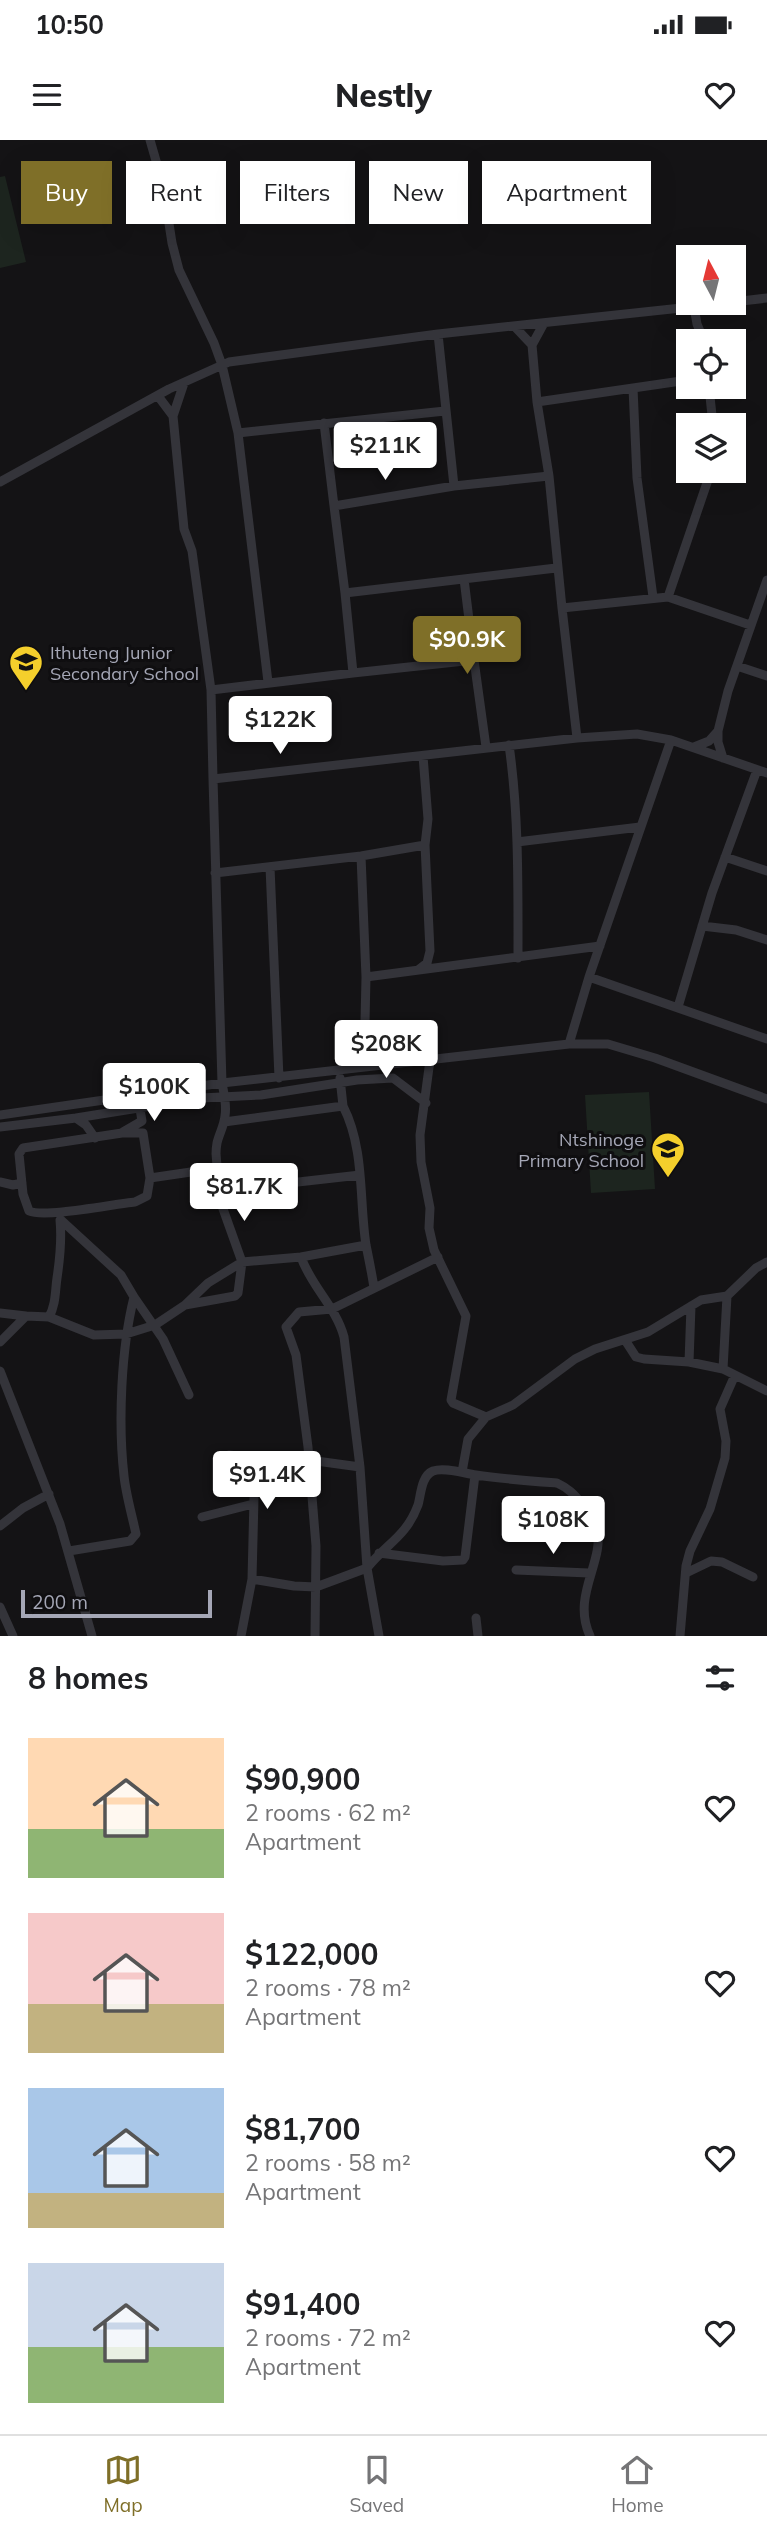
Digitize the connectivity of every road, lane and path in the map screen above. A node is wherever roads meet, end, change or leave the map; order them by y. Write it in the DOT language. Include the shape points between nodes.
graph roads {
  1 [pos="150,140"];
  2 [pos="767,298"];
  3 [pos="746,300"];
  4 [pos="676,309"];
  5 [pos="544,323"];
  6 [pos="514,326"];
  7 [pos="438,334"];
  8 [pos="532,345"];
  9 [pos="222,365"];
  10 [pos="676,382"];
  11 [pos="184,383"];
  12 [pos="633,388"];
  13 [pos="158,396"];
  14 [pos="537,402"];
  15 [pos="445,411"];
  16 [pos="173,416"];
  17 [pos="324,423"];
  18 [pos="238,433"];
  19 [pos="549,477"];
  20 [pos="0,482"];
  21 [pos="707,483"];
  22 [pos="454,486"];
  23 [pos="334,506"];
  24 [pos="556,568"];
  25 [pos="464,579"];
  26 [pos="767,580"];
  27 [pos="345,593"];
  28 [pos="653,597"];
  29 [pos="668,597"];
  30 [pos="562,608"];
  31 [pos="750,625"];
  32 [pos="474,660"];
  33 [pos="737,666"];
  34 [pos="353,673"];
  35 [pos="767,676"];
  36 [pos="268,682"];
  37 [pos="211,690"];
  38 [pos="718,731"];
  39 [pos="578,738"];
  40 [pos="671,740"];
  41 [pos="509,745"];
  42 [pos="486,747"];
  43 [pos="694,747"];
  44 [pos="422,756"];
  45 [pos="723,758"];
  46 [pos="762,771"];
  47 [pos="213,779"];
  48 [pos="640,827"];
  49 [pos="517,842"];
  50 [pos="425,845"];
  51 [pos="361,856"];
  52 [pos="725,857"];
  53 [pos="270,867"];
  54 [pos="767,871"];
  55 [pos="215,873"];
  56 [pos="702,926"];
  57 [pos="767,940"];
  58 [pos="600,946"];
  59 [pos="518,958"];
  60 [pos="418,970"];
  61 [pos="366,977"];
  62 [pos="589,977"];
  63 [pos="678,1007"];
  64 [pos="767,1039"];
  65 [pos="569,1044"];
  66 [pos="430,1060"];
  67 [pos="364,1067"];
  68 [pos="339,1071"];
  69 [pos="279,1078"];
  70 [pos="222,1083"];
  71 [pos="341,1083"];
  72 [pos="225,1098"];
  73 [pos="767,1099"];
  74 [pos="426,1103"];
  75 [pos="15,1105"];
  76 [pos="343,1106"];
  77 [pos="140,1109"];
  78 [pos="0,1115"];
  79 [pos="76,1118"];
  80 [pos="142,1121"];
  81 [pos="224,1122"];
  82 [pos="0,1127"];
  83 [pos="143,1132"];
  84 [pos="122,1133"];
  85 [pos="95,1138"];
  86 [pos="218,1168"];
  87 [pos="360,1175"];
  88 [pos="149,1178"];
  89 [pos="0,1182"];
  90 [pos="223,1182"];
  91 [pos="22,1183"];
  92 [pos="60,1216"];
  93 [pos="366,1245"];
  94 [pos="301,1257"];
  95 [pos="438,1257"];
  96 [pos="242,1262"];
  97 [pos="767,1262"];
  98 [pos="374,1288"];
  99 [pos="727,1296"];
  100 [pos="134,1297"];
  101 [pos="185,1306"];
  102 [pos="691,1306"];
  103 [pos="332,1310"];
  104 [pos="0,1313"];
  105 [pos="26,1316"];
  106 [pos="48,1317"];
  107 [pos="155,1325"];
  108 [pos="126,1334"];
  109 [pos="625,1340"];
  110 [pos="0,1342"];
  111 [pos="689,1362"];
  112 [pos="723,1369"];
  113 [pos="0,1371"];
  114 [pos="735,1375"];
  115 [pos="767,1391"];
  116 [pos="189,1395"];
  117 [pos="486,1417"];
  118 [pos="229,1455"];
  119 [pos="255,1458"];
  120 [pos="309,1460"];
  121 [pos="360,1466"];
  122 [pos="463,1472"];
  123 [pos="475,1475"];
  124 [pos="49,1494"];
  125 [pos="253,1504"];
  126 [pos="201,1517"];
  127 [pos="0,1526"];
  128 [pos="69,1551"];
  129 [pos="379,1553"];
  130 [pos="368,1568"];
  131 [pos="516,1570"];
  132 [pos="589,1573"];
  133 [pos="686,1573"];
  134 [pos="753,1577"];
  135 [pos="252,1580"];
  136 [pos="316,1587"];
  137 [pos="0,1607"];
  138 [pos="476,1618"];
  139 [pos="13,1636"];
  140 [pos="92,1636"];
  141 [pos="242,1636"];
  142 [pos="315,1636"];
  143 [pos="379,1636"];
  144 [pos="478,1636"];
  145 [pos="590,1636"];
  146 [pos="680,1636"];
  1 -- 9 [label="street" via="179,270"];
  2 -- 3 [label="street"];
  4 -- 5 [label="street"];
  5 -- 6 [label="street"];
  5 -- 8 [label="street"];
  6 -- 7 [label="street"];
  6 -- 8 [label="street"];
  7 -- 9 [label="street"];
  7 -- 15 [label="street"];
  8 -- 14 [label="street"];
  9 -- 11 [label="street"];
  9 -- 18 [label="street"];
  10 -- 12 [label="street"];
  11 -- 13 [label="street"];
  11 -- 16 [label="street"];
  12 -- 14 [label="street"];
  12 -- 28 [label="street" via="637,478"];
  13 -- 16 [label="street"];
  13 -- 20 [label="street"];
  14 -- 19 [label="street"];
  15 -- 17 [label="street"];
  15 -- 22 [label="street"];
  16 -- 37 [label="street" via="184,529 192,551"];
  17 -- 18 [label="street"];
  17 -- 23 [label="street"];
  18 -- 36 [label="street"];
  19 -- 22 [label="street"];
  19 -- 24 [label="street"];
  21 -- 29 [label="street"];
  22 -- 23 [label="street"];
  23 -- 27 [label="street"];
  24 -- 25 [label="street"];
  24 -- 30 [label="street"];
  25 -- 27 [label="street"];
  25 -- 32 [label="street"];
  26 -- 31 [label="street"];
  27 -- 34 [label="street"];
  28 -- 29 [label="street"];
  28 -- 30 [label="street"];
  29 -- 31 [label="street"];
  30 -- 39 [label="street"];
  31 -- 33 [label="street"];
  32 -- 34 [label="street"];
  32 -- 42 [label="street"];
  33 -- 35 [label="street"];
  33 -- 38 [label="street"];
  34 -- 36 [label="street"];
  36 -- 37 [label="street"];
  37 -- 47 [label="street"];
  38 -- 43 [label="street"];
  38 -- 45 [label="street"];
  39 -- 40 [label="street" via="637,734"];
  39 -- 41 [label="street"];
  40 -- 43 [label="street"];
  40 -- 48 [label="street"];
  41 -- 42 [label="street"];
  41 -- 49 [label="street"];
  42 -- 44 [label="street"];
  43 -- 45 [label="street"];
  44 -- 47 [label="street"];
  44 -- 50 [label="street" via="428,819"];
  45 -- 46 [label="street"];
  46 -- 52 [label="street"];
  47 -- 55 [label="street"];
  48 -- 49 [label="street"];
  48 -- 58 [label="street"];
  49 -- 59 [label="street"];
  50 -- 51 [label="street"];
  50 -- 60 [label="street" via="430,951"];
  51 -- 53 [label="street"];
  51 -- 61 [label="street"];
  52 -- 54 [label="street"];
  52 -- 56 [label="street"];
  53 -- 55 [label="street"];
  53 -- 69 [label="street"];
  55 -- 70 [label="street"];
  56 -- 57 [label="street"];
  56 -- 63 [label="street"];
  58 -- 59 [label="street"];
  58 -- 62 [label="street"];
  59 -- 60 [label="street"];
  60 -- 61 [label="street"];
  61 -- 67 [label="street"];
  62 -- 63 [label="street"];
  62 -- 65 [label="street"];
  63 -- 64 [label="street"];
  65 -- 66 [label="street"];
  65 -- 73 [label="street" via="608,1044"];
  66 -- 67 [label="street"];
  66 -- 74 [label="street"];
  67 -- 68 [label="street"];
  68 -- 69 [label="street"];
  68 -- 71 [label="street"];
  69 -- 70 [label="street"];
  70 -- 72 [label="street"];
  70 -- 78 [label="street"];
  71 -- 72 [label="street"];
  71 -- 74 [label="street" via="393,1078"];
  71 -- 76 [label="street"];
  72 -- 77 [label="street"];
  72 -- 81 [label="street"];
  74 -- 95 [label="street" via="421,1162 430,1208 430,1240"];
  75 -- 78 [label="street"];
  76 -- 81 [label="street"];
  76 -- 87 [label="street"];
  77 -- 79 [label="street"];
  77 -- 80 [label="street"];
  79 -- 82 [label="street"];
  79 -- 85 [label="street"];
  80 -- 83 [label="street"];
  80 -- 84 [label="street"];
  81 -- 86 [label="street" via="217,1143"];
  83 -- 84 [label="street"];
  83 -- 88 [label="street"];
  84 -- 85 [label="street"];
  85 -- 91 [label="street" via="23,1148 19,1154"];
  86 -- 88 [label="street"];
  86 -- 90 [label="street"];
  87 -- 90 [label="street" via="237,1189"];
  87 -- 93 [label="street"];
  88 -- 92 [label="street" via="146,1196 135,1202"];
  89 -- 91 [label="street"];
  90 -- 96 [label="street" via="222,1206"];
  91 -- 92 [label="street" via="29,1211"];
  92 -- 100 [label="street" via="121,1275"];
  92 -- 106 [label="street" via="62,1254 55,1302"];
  93 -- 94 [label="street"];
  93 -- 98 [label="street"];
  94 -- 96 [label="street"];
  94 -- 103 [label="street"];
  95 -- 98 [label="street"];
  95 -- 117 [label="street" via="466,1316 451,1400"];
  96 -- 101 [label="street" via="208,1283"];
  96 -- 101 [label="street" via="235,1296"];
  97 -- 99 [label="street"];
  98 -- 103 [label="street"];
  99 -- 102 [label="street" via="710,1297"];
  99 -- 112 [label="street"];
  100 -- 107 [label="street"];
  100 -- 108 [label="street"];
  101 -- 107 [label="street"];
  102 -- 109 [label="street"];
  102 -- 111 [label="street"];
  103 -- 120 [label="street" via="299,1312 286,1327 296,1355"];
  103 -- 121 [label="street" via="344,1337"];
  104 -- 105 [label="street"];
  105 -- 106 [label="street"];
  105 -- 110 [label="street"];
  106 -- 108 [label="street" via="94,1335"];
  107 -- 108 [label="street"];
  107 -- 116 [label="street"];
  108 -- 128 [label="street" via="124,1476 136,1534 130,1541"];
  109 -- 111 [label="street" via="636,1357"];
  109 -- 117 [label="street" via="575,1359 513,1405"];
  111 -- 112 [label="street"];
  112 -- 114 [label="street"];
  113 -- 124 [label="street"];
  114 -- 115 [label="street"];
  114 -- 133 [label="street" via="720,1409 725,1458"];
  117 -- 122 [label="street" via="468,1439"];
  118 -- 119 [label="street"];
  119 -- 120 [label="street"];
  119 -- 125 [label="street"];
  120 -- 121 [label="street"];
  120 -- 136 [label="street"];
  121 -- 130 [label="street"];
  122 -- 123 [label="street"];
  122 -- 129 [label="street" via="427,1475 409,1524"];
  123 -- 129 [label="street" via="463,1560"];
  123 -- 132 [label="street" via="568,1488 597,1528"];
  124 -- 127 [label="street"];
  124 -- 128 [label="street"];
  125 -- 126 [label="street"];
  125 -- 135 [label="street"];
  128 -- 140 [label="street"];
  129 -- 130 [label="street"];
  130 -- 136 [label="street"];
  130 -- 143 [label="street"];
  131 -- 132 [label="street"];
  132 -- 145 [label="street" via="583,1612"];
  133 -- 134 [label="street" via="711,1561"];
  133 -- 146 [label="street"];
  135 -- 136 [label="street"];
  135 -- 141 [label="street"];
  136 -- 142 [label="street"];
  137 -- 139 [label="street"];
  138 -- 144 [label="street"];
}
